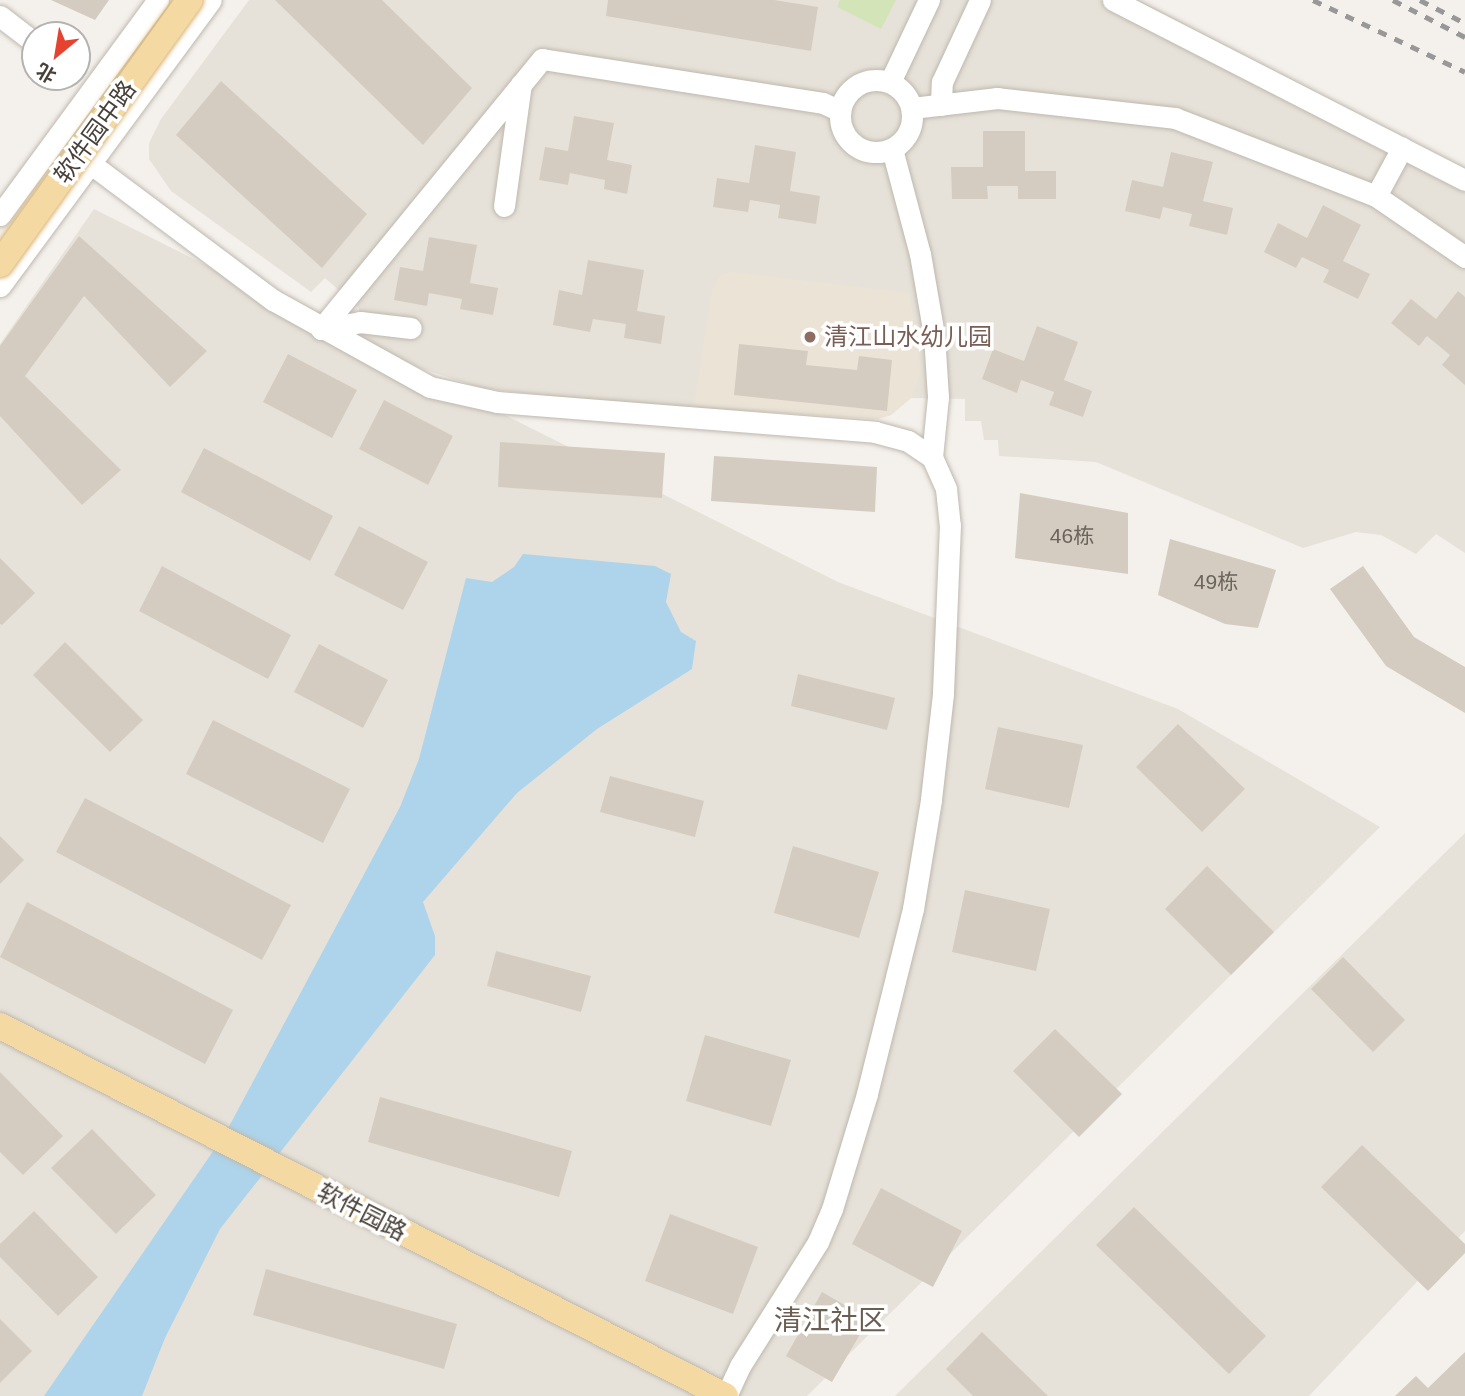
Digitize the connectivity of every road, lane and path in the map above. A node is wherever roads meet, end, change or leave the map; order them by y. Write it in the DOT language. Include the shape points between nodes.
graph roads {
  1 [pos="178,0"];
  2 [pos="190,0"];
  3 [pos="211,0"];
  4 [pos="929,0"];
  5 [pos="980,0"];
  6 [pos="1113,0"];
  7 [pos="152,8"];
  8 [pos="0,16"];
  9 [pos="21,32"];
  10 [pos="181,41"];
  11 [pos="91,75"];
  12 [pos="890,82"];
  13 [pos="521,83"];
  14 [pos="79,91"];
  15 [pos="941,105"];
  16 [pos="912,108"];
  17 [pos="840,111"];
  18 [pos="1402,148"];
  19 [pos="892,149"];
  20 [pos="90,164"];
  21 [pos="1465,180"];
  22 [pos="1376,196"];
  23 [pos="504,206"];
  24 [pos="0,215"];
  25 [pos="0,247"];
  26 [pos="1465,257"];
  27 [pos="0,264"];
  28 [pos="0,286"];
  29 [pos="411,328"];
  30 [pos="321,329"];
  31 [pos="932,457"];
  32 [pos="0,1026"];
  33 [pos="726,1396"];
  1 -- 25 [label="main road, 软件园中路"];
  2 -- 27 [label="main road, 软件园中路, bridge"];
  3 -- 10 [label="street"];
  4 -- 12 [label="street"];
  5 -- 15 [label="street" via="942,82"];
  6 -- 18 [label="street"];
  7 -- 10 [label="street" via="170,2 179,6 186,24"];
  7 -- 11 [label="street"];
  8 -- 9 [label="street"];
  10 -- 20 [label="street"];
  12 -- 16 [label="street" via="901,88"];
  12 -- 17 [label="street" via="858,84"];
  13 -- 17 [label="street" via="542,59 823,103"];
  13 -- 23 [label="street"];
  13 -- 30 [label="street"];
  14 -- 24 [label="street"];
  15 -- 16 [label="street"];
  15 -- 22 [label="street" via="997,98 1175,118"];
  16 -- 19 [label="street" via="909,132"];
  17 -- 19 [label="street" via="840,122 851,142 870,152"];
  18 -- 21 [label="street"];
  18 -- 22 [label="street"];
  19 -- 31 [label="street" via="920,254 934,335 938,397"];
  20 -- 28 [label="street"];
  20 -- 30 [label="street" via="273,300"];
  22 -- 26 [label="street"];
  29 -- 30 [label="street" via="360,322"];
  30 -- 31 [label="street" via="398,373 461,396 875,432 908,441"];
  31 -- 33 [label="street" via="946,489 950,525 943,694 913,909 867,1094 832,1209 818,1242"];
  32 -- 33 [label="main road, 软件园路"];
}
